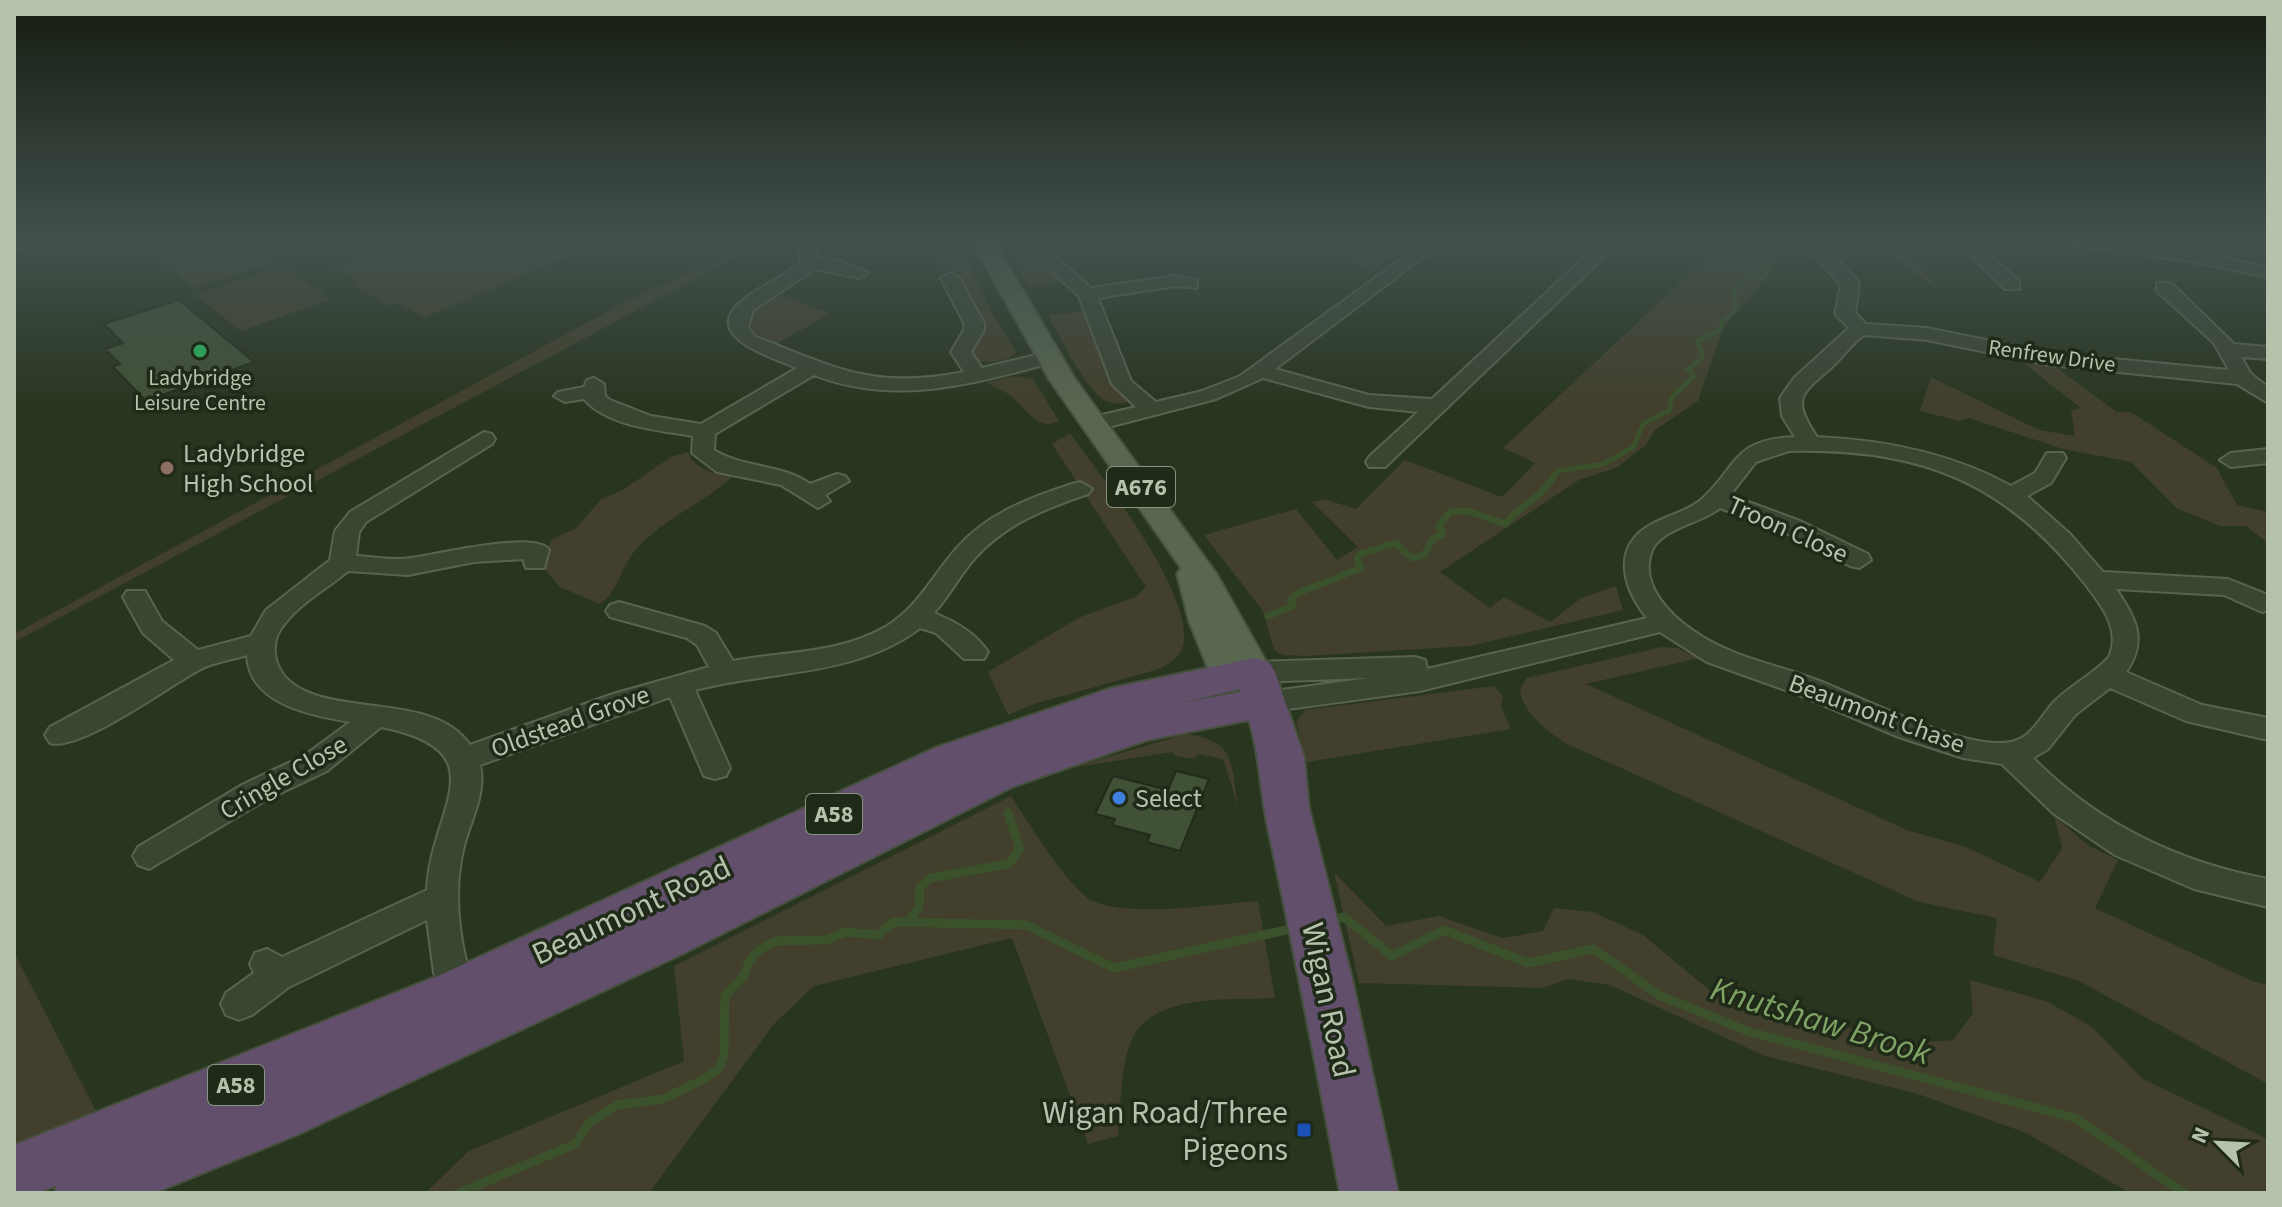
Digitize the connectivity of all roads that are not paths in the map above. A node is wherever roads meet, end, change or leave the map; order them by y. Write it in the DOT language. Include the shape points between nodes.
graph roads {
  1 [pos="761,296"];
  2 [pos="960,296"];
  3 [pos="1014,296"];
  4 [pos="1088,296"];
  5 [pos="1365,296"];
  6 [pos="1553,296"];
  7 [pos="1848,296"];
  8 [pos="2178,296"];
  9 [pos="969,313"];
  10 [pos="944,318"];
  11 [pos="1861,329"];
  12 [pos="2230,350"];
  13 [pos="2268,353"];
  14 [pos="1048,358"];
  15 [pos="814,367"];
  16 [pos="1261,371"];
  17 [pos="976,375"];
  18 [pos="2243,378"];
  19 [pos="565,396"];
  20 [pos="2268,397"];
  21 [pos="1436,405"];
  22 [pos="1153,410"];
  23 [pos="1093,424"];
  24 [pos="704,431"];
  25 [pos="1810,443"];
  26 [pos="473,451"];
  27 [pos="2265,458"];
  28 [pos="2231,460"];
  29 [pos="1377,462"];
  30 [pos="2057,472"];
  31 [pos="837,481"];
  32 [pos="1080,489"];
  33 [pos="2009,495"];
  34 [pos="1716,498"];
  35 [pos="535,562"];
  36 [pos="1866,562"];
  37 [pos="342,563"];
  38 [pos="2096,580"];
  39 [pos="2262,603"];
  40 [pos="133,610"];
  41 [pos="619,611"];
  42 [pos="918,617"];
  43 [pos="1665,622"];
  44 [pos="968,638"];
  45 [pos="262,642"];
  46 [pos="193,661"];
  47 [pos="726,672"];
  48 [pos="2109,676"];
  49 [pos="679,684"];
  50 [pos="1246,690"];
  51 [pos="376,716"];
  52 [pos="2268,729"];
  53 [pos="55,736"];
  54 [pos="2010,753"];
  55 [pos="462,760"];
  56 [pos="715,768"];
  57 [pos="149,856"];
  58 [pos="2268,893"];
  59 [pos="443,898"];
  60 [pos="239,1004"];
  61 [pos="464,1010"];
  62 [pos="14,1174"];
  63 [pos="83,1193"];
  64 [pos="1369,1193"];
  1 -- 15 [label="street" via="747,304 736,322 738,331 747,340"];
  2 -- 9 [label="street"];
  3 -- 14 [label="main road, Wigan Road / A676"];
  4 -- 22 [label="street" via="1122,384"];
  5 -- 16 [label="street"];
  6 -- 21 [label="street"];
  7 -- 11 [label="street" via="1845,314"];
  8 -- 12 [label="street" via="2199,310"];
  9 -- 10 [label="street"];
  9 -- 17 [label="street" via="975,327 961,352"];
  11 -- 18 [label="street, Renfrew Drive" via="1927,334 2050,359"];
  11 -- 25 [label="street" via="1791,391 1792,415"];
  12 -- 13 [label="street"];
  12 -- 18 [label="street"];
  14 -- 17 [label="street"];
  14 -- 23 [label="main road, Wigan Road / A676"];
  15 -- 17 [label="street" via="851,380 901,386"];
  15 -- 24 [label="street"];
  16 -- 21 [label="street" via="1375,403 1402,408"];
  16 -- 22 [label="street" via="1222,391"];
  18 -- 20 [label="street"];
  19 -- 24 [label="street" via="593,388 602,405 629,417"];
  21 -- 29 [label="street"];
  22 -- 23 [label="street"];
  23 -- 50 [label="main road, Wigan Road / A676" via="1187,550 1205,621"];
  24 -- 31 [label="street" via="703,453 714,463 780,476 813,497"];
  25 -- 33 [label="street, Beaumont Chase" via="1857,447 1943,466"];
  25 -- 34 [label="street, Beaumont Chase" via="1746,458"];
  26 -- 37 [label="street" via="395,491 358,517 347,531"];
  27 -- 28 [label="street"];
  30 -- 33 [label="street"];
  32 -- 42 [label="street, Oldstead Grove" via="1031,506 986,534"];
  33 -- 38 [label="street, Beaumont Chase"];
  34 -- 36 [label="street, Troon Close"];
  34 -- 43 [label="street, Beaumont Chase" via="1643,542 1636,575"];
  35 -- 37 [label="street" via="537,550 474,554 408,567"];
  37 -- 45 [label="street" via="294,598"];
  38 -- 39 [label="street" via="2181,587 2212,581"];
  38 -- 48 [label="street, Beaumont Chase" via="2114,605 2128,642"];
  40 -- 46 [label="street"];
  41 -- 47 [label="street" via="660,614 707,639"];
  42 -- 44 [label="street"];
  42 -- 47 [label="street, Oldstead Grove" via="849,653"];
  43 -- 50 [label="street" via="1420,681"];
  43 -- 54 [label="street, Beaumont Chase" via="1690,642 1731,662 1935,738"];
  45 -- 46 [label="street"];
  45 -- 51 [label="street" via="264,674 279,689 318,706"];
  46 -- 53 [label="street"];
  47 -- 49 [label="street, Oldstead Grove"];
  48 -- 52 [label="street" via="2196,714"];
  48 -- 54 [label="street, Beaumont Chase" via="2066,707 2035,744"];
  49 -- 55 [label="street, Oldstead Grove" via="601,707"];
  49 -- 56 [label="street, Oldstead Grove" via="715,736"];
  50 -- 61 [label="highway, Beaumont Road / A58" via="996,775 666,938"];
  50 -- 64 [label="highway, Wigan Road" via="1258,762 1286,808"];
  51 -- 55 [label="street" via="443,736"];
  51 -- 57 [label="street, Cringle Close" via="316,763 183,828"];
  54 -- 58 [label="street" via="2108,838 2185,872"];
  55 -- 59 [label="street" via="464,804 446,852"];
  59 -- 60 [label="street" via="272,970"];
  59 -- 61 [label="street"];
  61 -- 62 [label="highway, Beaumont Road / A58"];
  61 -- 63 [label="highway, Beaumont Road / A58" via="281,1114"];
}
